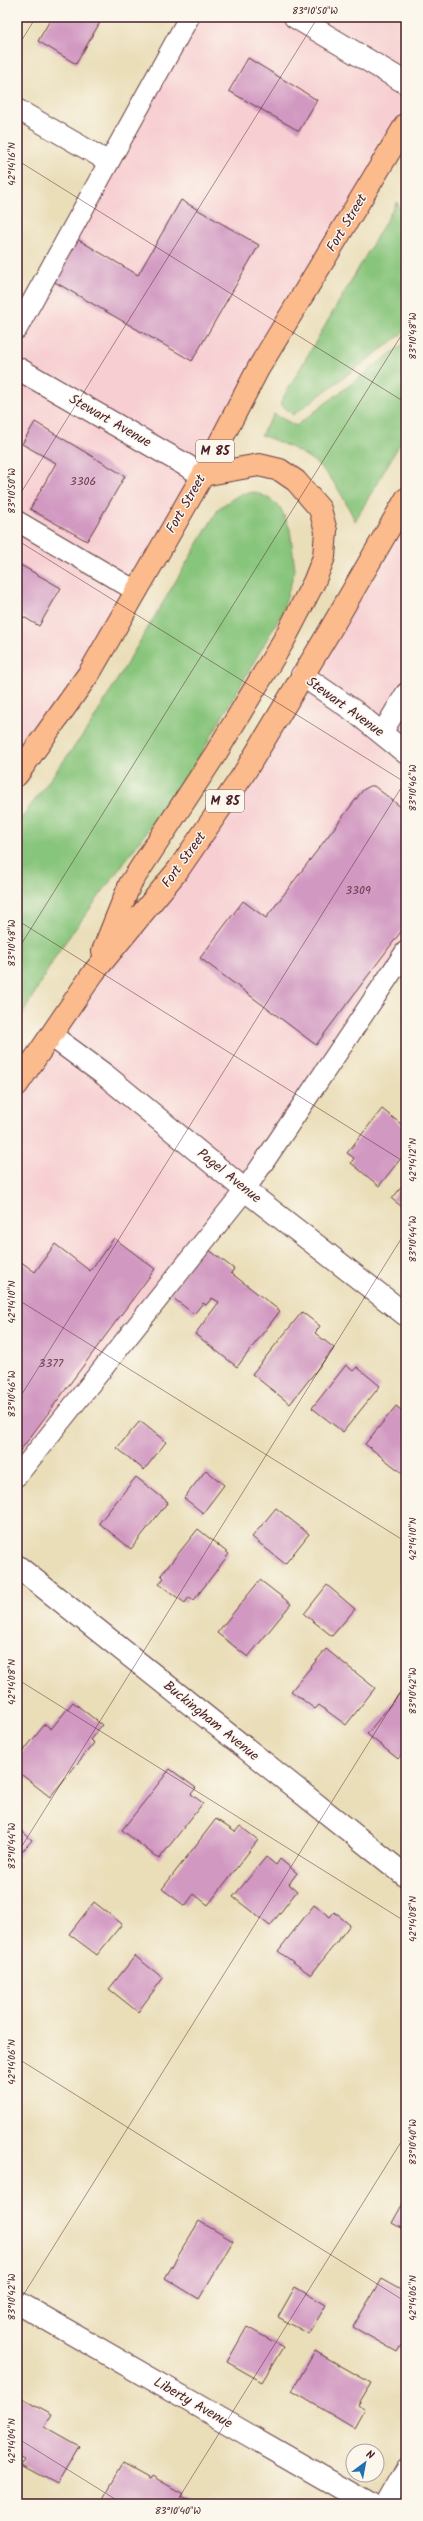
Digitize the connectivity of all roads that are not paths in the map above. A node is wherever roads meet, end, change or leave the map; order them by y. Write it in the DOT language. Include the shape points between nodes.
graph roads {
  1 [pos="189,17"];
  2 [pos="295,17"];
  3 [pos="406,83"];
  4 [pos="17,109"];
  5 [pos="406,124"];
  6 [pos="109,162"];
  7 [pos="17,329"];
  8 [pos="17,368"];
  9 [pos="203,474"];
  10 [pos="406,498"];
  11 [pos="17,522"];
  12 [pos="136,591"];
  13 [pos="302,675"];
  14 [pos="406,693"];
  15 [pos="382,733"];
  16 [pos="406,753"];
  17 [pos="17,774"];
  18 [pos="406,951"];
  19 [pos="94,972"];
  20 [pos="52,1036"];
  21 [pos="17,1085"];
  22 [pos="245,1190"];
  23 [pos="406,1316"];
  24 [pos="17,1476"];
  25 [pos="17,1566"];
  26 [pos="406,1876"];
  27 [pos="17,2302"];
  28 [pos="406,2469"];
  29 [pos="369,2504"];
  30 [pos="386,2504"];
  1 -- 6 [label="lane"];
  2 -- 3 [label="street"];
  4 -- 6 [label="lane"];
  5 -- 9 [label="main road, Fort Street / M 85" via="258,369"];
  6 -- 7 [label="lane"];
  8 -- 9 [label="street, Stewart Avenue"];
  9 -- 12 [label="main road, Fort Street / M 85"];
  9 -- 19 [label="main road" via="259,465 280,470 296,480 320,509 326,532 324,557 284,640 216,753 130,884"];
  10 -- 13 [label="main road, Fort Street / M 85"];
  11 -- 12 [label="lane"];
  12 -- 17 [label="main road, Fort Street / M 85" via="90,672"];
  13 -- 15 [label="street, Stewart Avenue"];
  13 -- 19 [label="main road, Fort Street / M 85" via="243,775 178,870"];
  14 -- 15 [label="lane"];
  15 -- 16 [label="street, Stewart Avenue"];
  18 -- 22 [label="lane"];
  19 -- 20 [label="main road, Fort Street / M 85"];
  20 -- 21 [label="main road, Fort Street / M 85"];
  20 -- 22 [label="street, Pagel Avenue" via="105,1075"];
  22 -- 23 [label="street, Pagel Avenue"];
  22 -- 24 [label="lane"];
  25 -- 26 [label="street, Buckingham Avenue"];
  27 -- 29 [label="street, Liberty Avenue"];
  28 -- 30 [label="street"];
}
